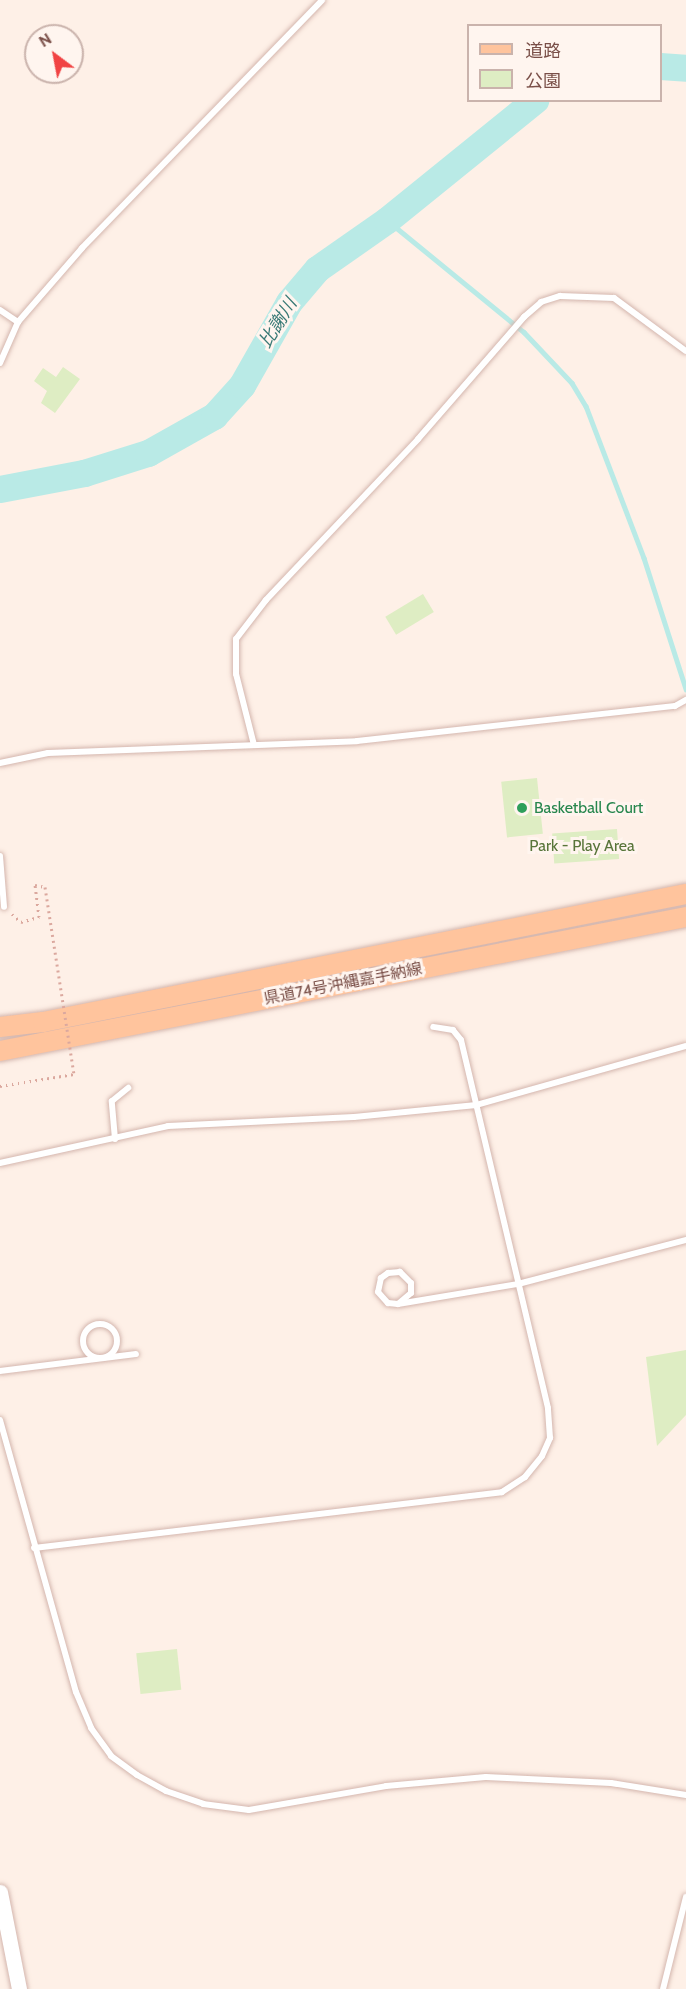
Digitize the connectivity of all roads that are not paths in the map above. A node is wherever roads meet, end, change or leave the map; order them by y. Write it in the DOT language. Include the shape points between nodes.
graph roads {
  1 [pos="322,0"];
  2 [pos="0,310"];
  3 [pos="18,322"];
  4 [pos="686,351"];
  5 [pos="0,363"];
  6 [pos="686,699"];
  7 [pos="254,745"];
  8 [pos="0,763"];
  9 [pos="0,856"];
  10 [pos="686,894"];
  11 [pos="4,907"];
  12 [pos="686,917"];
  13 [pos="433,1026"];
  14 [pos="0,1027"];
  15 [pos="686,1046"];
  16 [pos="0,1051"];
  17 [pos="128,1088"];
  18 [pos="476,1104"];
  19 [pos="115,1139"];
  20 [pos="0,1163"];
  21 [pos="686,1240"];
  22 [pos="518,1284"];
  23 [pos="398,1305"];
  24 [pos="136,1353"];
  25 [pos="103,1358"];
  26 [pos="0,1371"];
  27 [pos="0,1420"];
  28 [pos="34,1548"];
  29 [pos="686,1795"];
  30 [pos="0,1892"];
  31 [pos="686,1897"];
  32 [pos="19,1989"];
  33 [pos="663,1989"];
  1 -- 3 [label="lane" via="82,248"];
  2 -- 3 [label="lane"];
  3 -- 5 [label="lane"];
  4 -- 7 [label="lane" via="614,298 560,296 541,302 266,600 236,639 236,674"];
  6 -- 7 [label="lane" via="675,706 357,741"];
  7 -- 8 [label="lane" via="48,753"];
  9 -- 11 [label="lane"];
  10 -- 14 [label="main road, 県道74号沖縄嘉手納線" via="43,1023"];
  12 -- 16 [label="main road, 県道74号沖縄嘉手納線"];
  13 -- 18 [label="lane" via="453,1030 461,1040"];
  15 -- 18 [label="lane"];
  17 -- 19 [label="lane" via="112,1101"];
  18 -- 19 [label="lane" via="354,1117 168,1126"];
  18 -- 22 [label="lane"];
  19 -- 20 [label="lane"];
  21 -- 22 [label="lane"];
  22 -- 23 [label="lane"];
  22 -- 28 [label="lane" via="548,1408 550,1438 525,1477 502,1492"];
  23 -- 23 [label="lane" via="406,1300 412,1287 408,1278 397,1271 383,1276 378,1286 383,1300"];
  24 -- 25 [label="lane"];
  25 -- 25 [label="lane" via="115,1351 117,1335 109,1326 97,1324 86,1330 83,1347 93,1357"];
  25 -- 26 [label="lane"];
  27 -- 28 [label="lane"];
  28 -- 29 [label="lane" via="76,1692 91,1728 111,1756 166,1791 203,1804 249,1810 386,1786 486,1777 611,1783"];
  30 -- 32 [label="street"];
  31 -- 33 [label="lane"];
}
